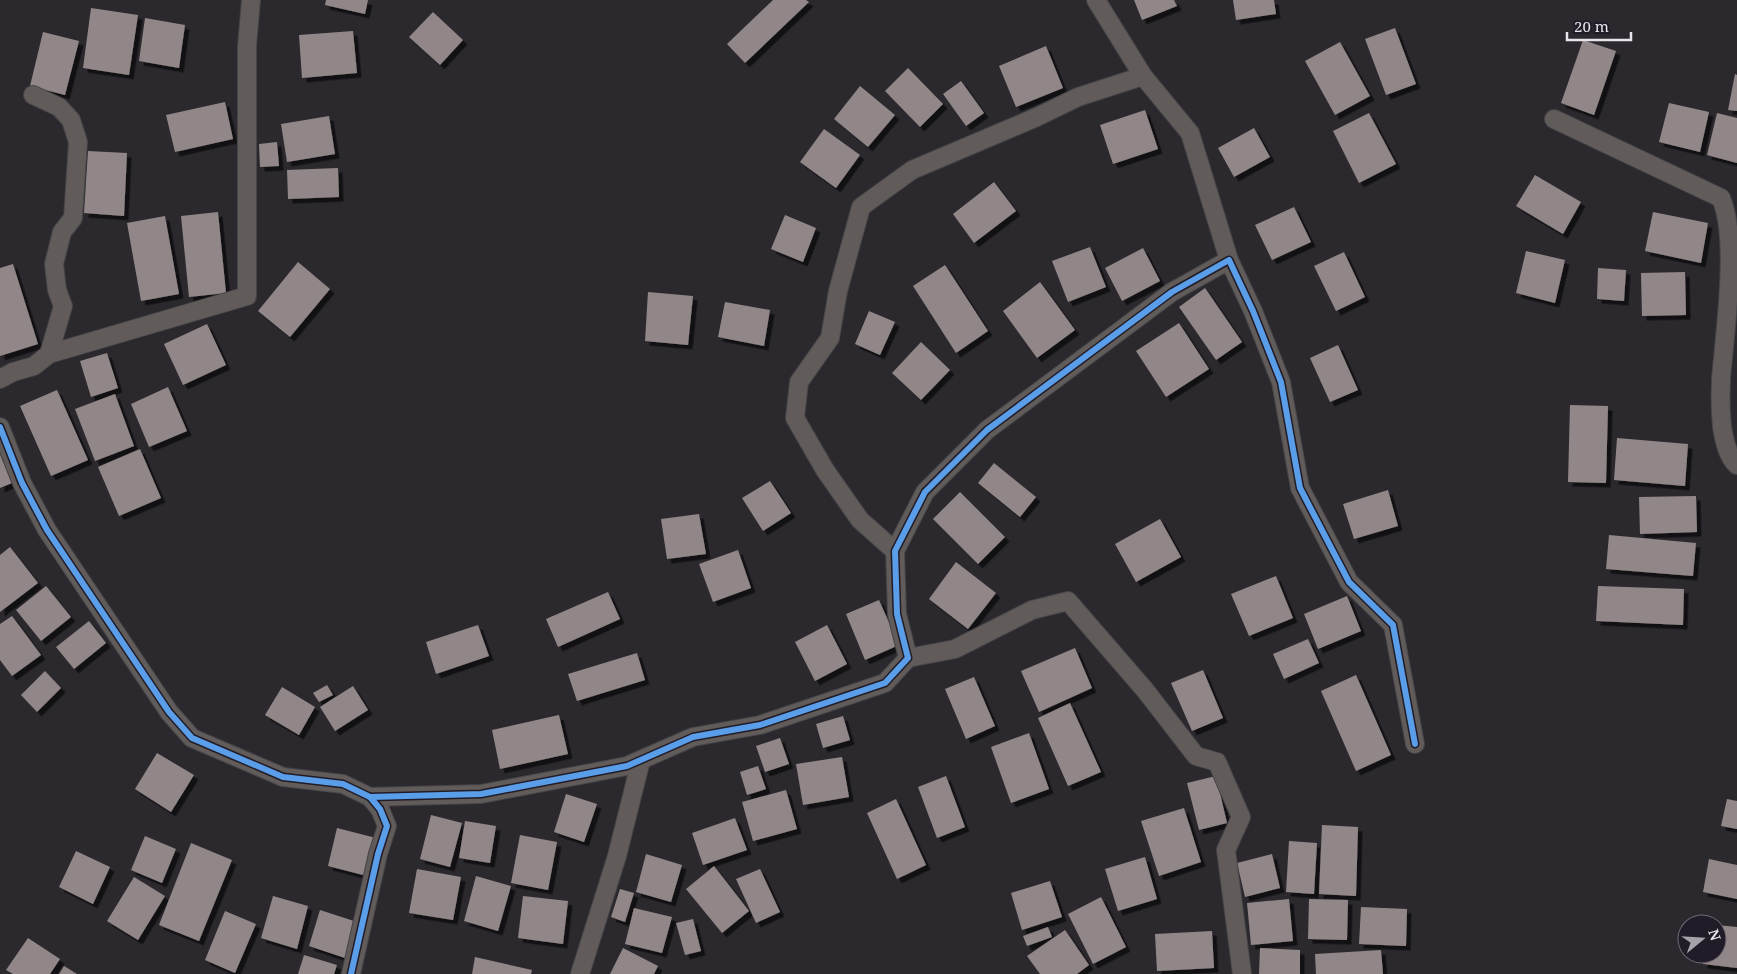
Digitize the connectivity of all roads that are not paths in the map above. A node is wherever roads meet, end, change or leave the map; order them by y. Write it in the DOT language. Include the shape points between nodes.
graph roads {
  1 [pos="251,0"];
  2 [pos="1096,0"];
  3 [pos="1143,76"];
  4 [pos="33,95"];
  5 [pos="1554,119"];
  6 [pos="1229,260"];
  7 [pos="1735,260"];
  8 [pos="49,354"];
  9 [pos="0,379"];
  10 [pos="0,428"];
  11 [pos="1737,465"];
  12 [pos="895,551"];
  13 [pos="908,658"];
  14 [pos="1415,744"];
  15 [pos="641,760"];
  16 [pos="370,798"];
  17 [pos="351,974"];
  18 [pos="580,974"];
  19 [pos="1242,974"];
  1 -- 8 [label="street" via="247,46 247,296"];
  2 -- 3 [label="street"];
  3 -- 6 [label="street" via="1190,134"];
  3 -- 12 [label="street" via="1078,97 912,170 861,207 838,292 830,338 799,382 795,418 824,470 860,520"];
  4 -- 8 [label="street" via="59,107 71,120 78,142 73,218 62,232 54,264 57,290 63,306"];
  5 -- 7 [label="street" via="1721,198 1728,209 1734,234"];
  6 -- 12 [label="street" via="1172,292 987,430 925,492"];
  6 -- 14 [label="street" via="1281,382 1300,488 1349,582 1393,625"];
  7 -- 11 [label="street" via="1722,361 1721,415 1724,440"];
  8 -- 9 [label="street" via="34,366"];
  10 -- 16 [label="street" via="22,483 47,530 169,712 192,738 282,777 344,784"];
  12 -- 13 [label="street" via="897,614"];
  13 -- 15 [label="street" via="885,683 760,725 693,737"];
  13 -- 19 [label="street" via="955,649 1032,610 1068,601 1146,690 1196,756 1217,762 1242,817 1226,850"];
  15 -- 16 [label="street" via="627,766 482,794"];
  15 -- 18 [label="street" via="617,856"];
  16 -- 17 [label="street" via="380,809 387,826"];
}
